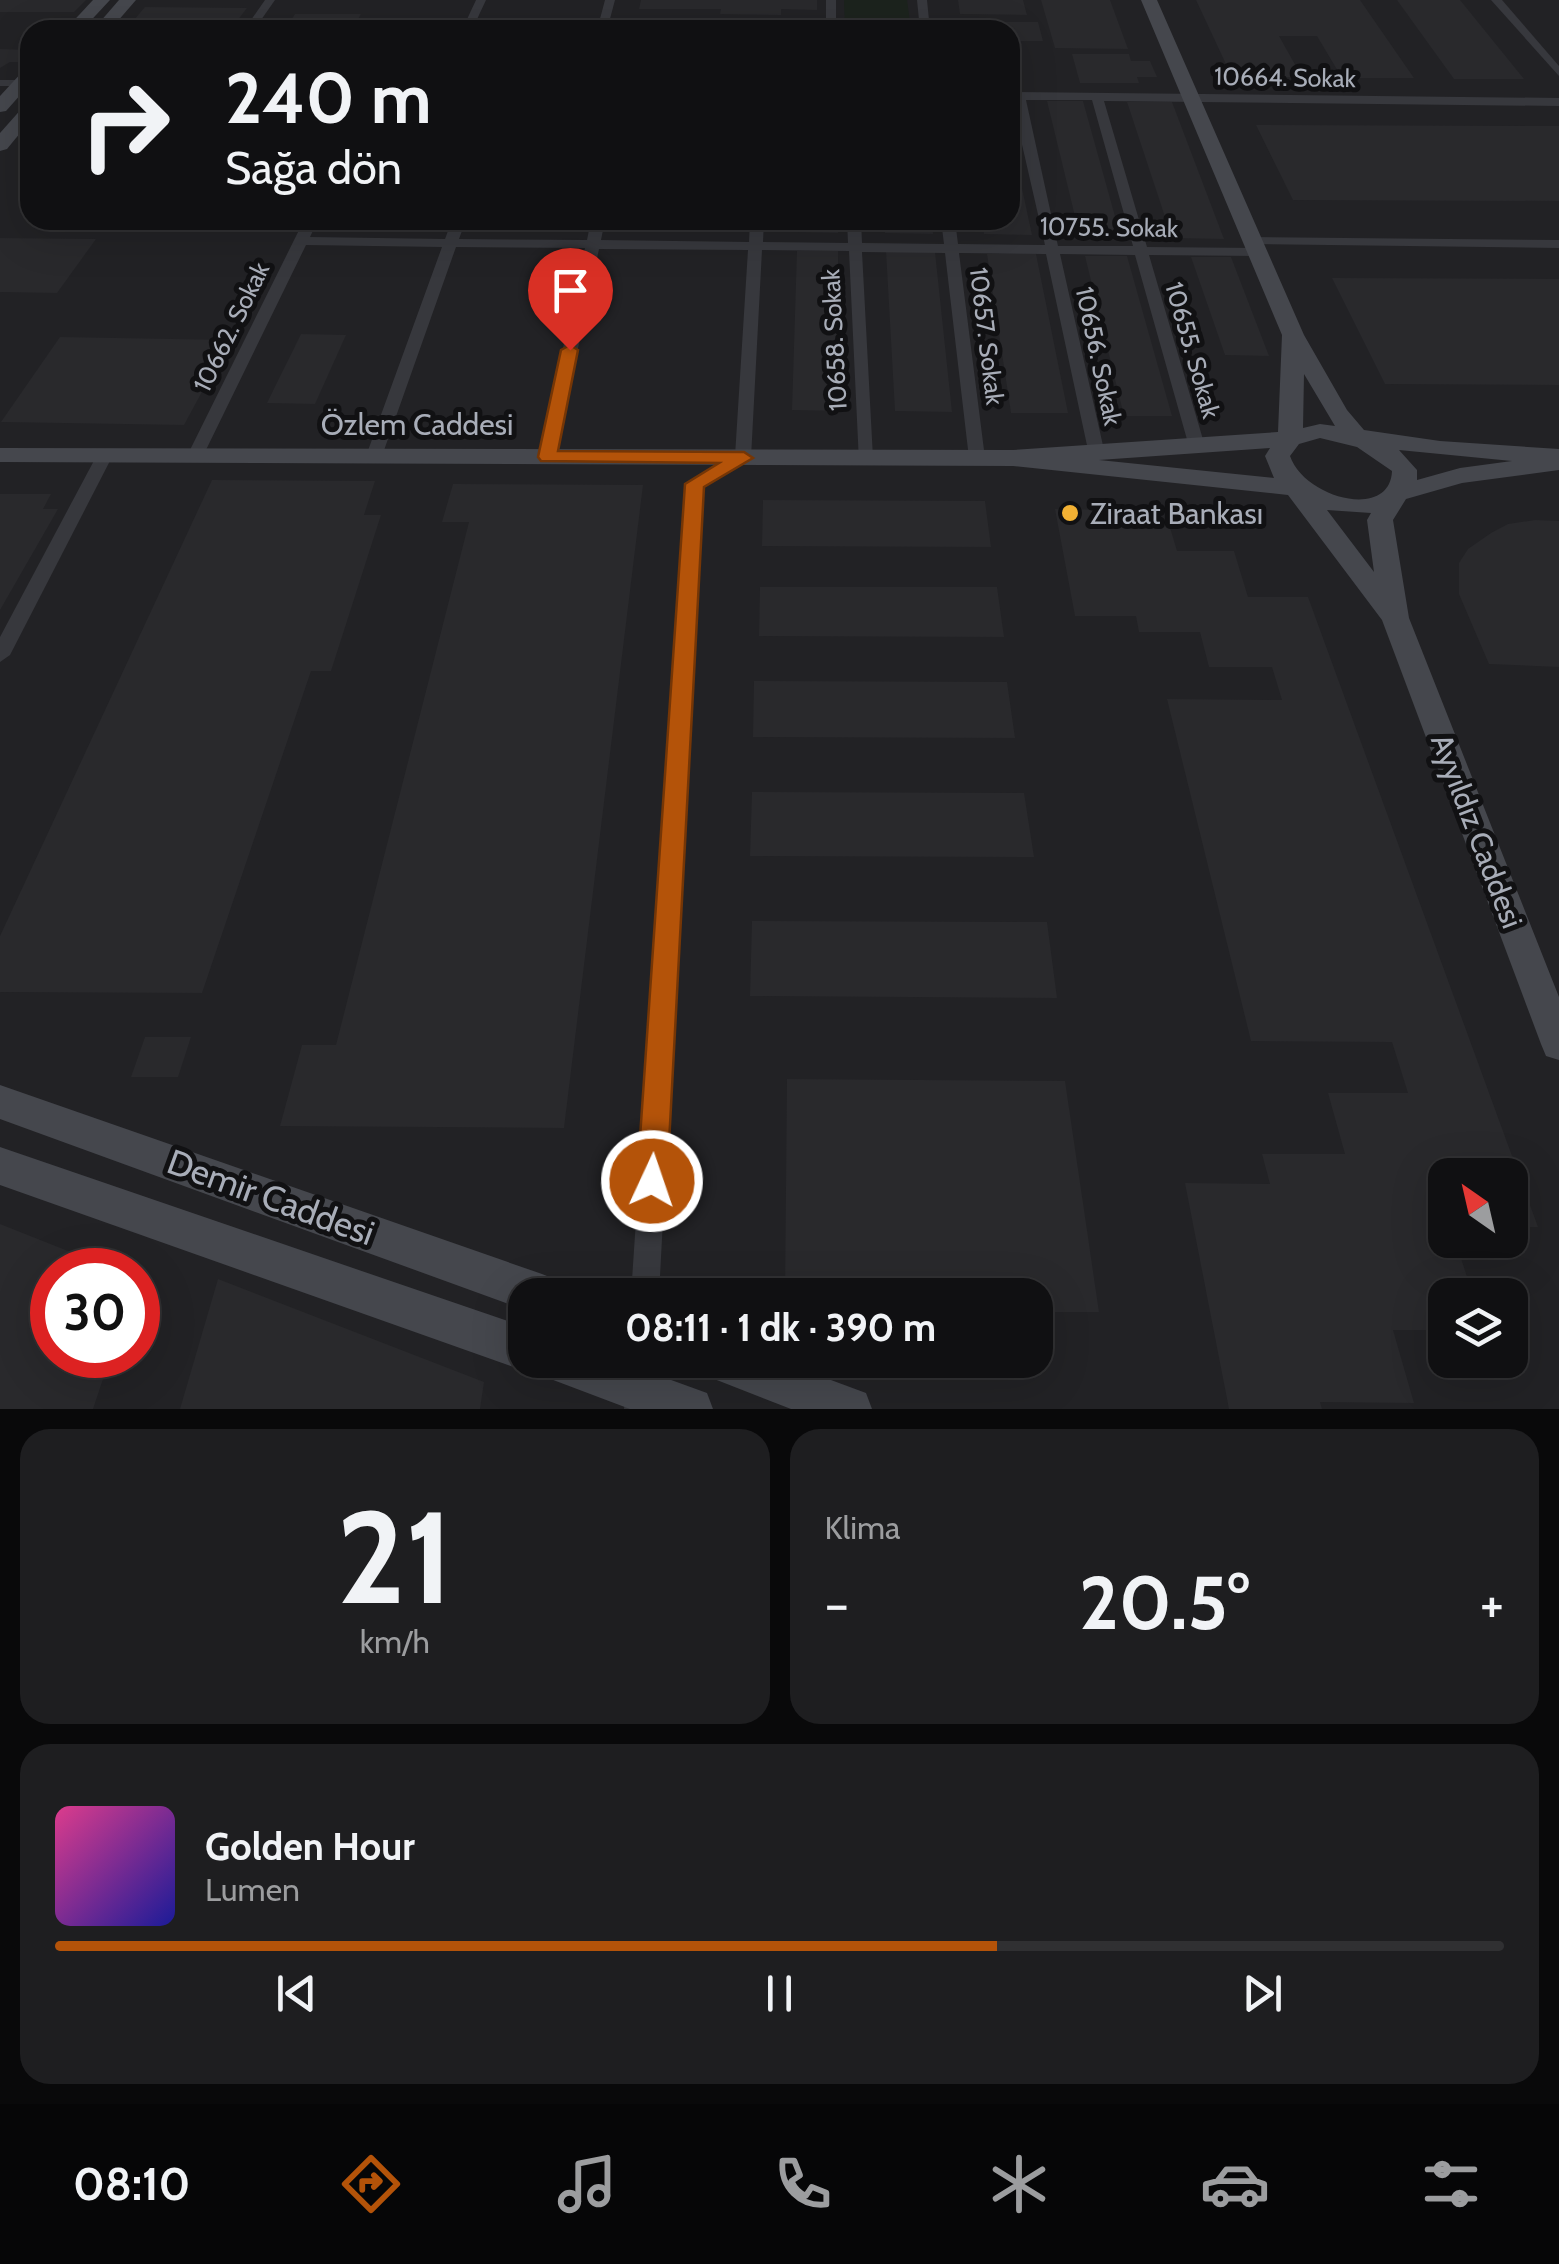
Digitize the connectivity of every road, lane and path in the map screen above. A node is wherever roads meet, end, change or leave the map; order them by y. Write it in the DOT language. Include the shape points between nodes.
graph roads {
  1 [pos="102,0"];
  2 [pos="128,0"];
  3 [pos="1150,0"];
  4 [pos="1496,0"];
  5 [pos="83,20"];
  6 [pos="110,20"];
  7 [pos="1559,73"];
  8 [pos="20,85"];
  9 [pos="1020,96"];
  10 [pos="1096,97"];
  11 [pos="1191,98"];
  12 [pos="1559,102"];
  13 [pos="0,107"];
  14 [pos="1020,120"];
  15 [pos="20,122"];
  16 [pos="0,145"];
  17 [pos="306,230"];
  18 [pos="456,230"];
  19 [pos="596,230"];
  20 [pos="756,230"];
  21 [pos="854,230"];
  22 [pos="949,230"];
  23 [pos="301,241"];
  24 [pos="451,243"];
  25 [pos="592,244"];
  26 [pos="1559,244"];
  27 [pos="755,246"];
  28 [pos="1255,246"];
  29 [pos="855,247"];
  30 [pos="951,248"];
  31 [pos="1052,249"];
  32 [pos="1141,250"];
  33 [pos="1293,335"];
  34 [pos="1356,436"];
  35 [pos="1290,439"];
  36 [pos="1196,443"];
  37 [pos="1096,450"];
  38 [pos="0,455"];
  39 [pos="105,455"];
  40 [pos="195,456"];
  41 [pos="374,456"];
  42 [pos="547,457"];
  43 [pos="744,458"];
  44 [pos="864,458"];
  45 [pos="977,458"];
  46 [pos="1014,458"];
  47 [pos="1559,460"];
  48 [pos="1296,488"];
  49 [pos="1396,494"];
  50 [pos="1395,618"];
  51 [pos="0,654"];
  52 [pos="1559,1044"];
  53 [pos="0,1102"];
  54 [pos="0,1166"];
  55 [pos="647,1278"];
  56 [pos="508,1283"];
  57 [pos="508,1343"];
  58 [pos="614,1378"];
  59 [pos="767,1378"];
  60 [pos="640,1386"];
  61 [pos="691,1409"];
  62 [pos="850,1409"];
  1 -- 5 [label="street"];
  2 -- 6 [label="street"];
  3 -- 11 [label="street"];
  4 -- 7 [label="street"];
  8 -- 13 [label="street"];
  9 -- 10 [label="street, 10664. Sokak"];
  10 -- 11 [label="street, 10664. Sokak"];
  10 -- 32 [label="street, 10655. Sokak"];
  11 -- 12 [label="street, 10664. Sokak"];
  11 -- 28 [label="street"];
  14 -- 31 [label="street, 10656. Sokak"];
  15 -- 16 [label="street"];
  17 -- 23 [label="street, 10662. Sokak"];
  18 -- 24 [label="street"];
  19 -- 25 [label="street"];
  20 -- 27 [label="street"];
  21 -- 29 [label="street, 10658. Sokak"];
  22 -- 30 [label="street, 10657. Sokak"];
  23 -- 24 [label="street, 10755. Sokak"];
  23 -- 40 [label="street, 10662. Sokak"];
  24 -- 25 [label="street, 10755. Sokak"];
  24 -- 41 [label="street"];
  25 -- 27 [label="street, 10755. Sokak"];
  25 -- 42 [label="street"];
  26 -- 28 [label="street, 10755. Sokak"];
  27 -- 29 [label="street, 10755. Sokak"];
  27 -- 43 [label="street"];
  28 -- 32 [label="street, 10755. Sokak"];
  28 -- 33 [label="street"];
  29 -- 30 [label="street, 10755. Sokak"];
  29 -- 44 [label="street, 10658. Sokak"];
  30 -- 31 [label="street, 10755. Sokak"];
  30 -- 45 [label="street, 10657. Sokak"];
  31 -- 32 [label="street, 10755. Sokak"];
  31 -- 37 [label="street, 10656. Sokak"];
  32 -- 36 [label="street, 10655. Sokak"];
  33 -- 34 [label="street"];
  33 -- 35 [label="street"];
  34 -- 35 [label="street, Özlem Caddesi" via="1320,431"];
  34 -- 47 [label="street"];
  34 -- 49 [label="street" via="1398,462 1403,484"];
  35 -- 36 [label="street, Özlem Caddesi"];
  35 -- 48 [label="street, Ayyıldız Caddesi" via="1281,446 1278,467"];
  36 -- 37 [label="street, Özlem Caddesi"];
  37 -- 46 [label="street, Özlem Caddesi"];
  38 -- 39 [label="street, Özlem Caddesi"];
  39 -- 40 [label="street, Özlem Caddesi"];
  39 -- 51 [label="street"];
  40 -- 41 [label="street, Özlem Caddesi"];
  41 -- 42 [label="street, Özlem Caddesi"];
  42 -- 43 [label="street, Özlem Caddesi"];
  43 -- 44 [label="street, Özlem Caddesi"];
  43 -- 55 [label="street" via="694,484"];
  44 -- 45 [label="street, Özlem Caddesi"];
  45 -- 46 [label="street, Özlem Caddesi"];
  46 -- 48 [label="street, Özlem Caddesi"];
  47 -- 49 [label="street"];
  48 -- 49 [label="street, Özlem Caddesi" via="1350,506"];
  48 -- 50 [label="street, Ayyıldız Caddesi"];
  49 -- 50 [label="street, Ayyıldız Caddesi" via="1380,520"];
  50 -- 52 [label="street, Ayyıldız Caddesi"];
  53 -- 56 [label="street, Demir Caddesi"];
  54 -- 57 [label="street, Demir Caddesi"];
  58 -- 60 [label="street"];
  59 -- 62 [label="street"];
  60 -- 61 [label="street"];
}
